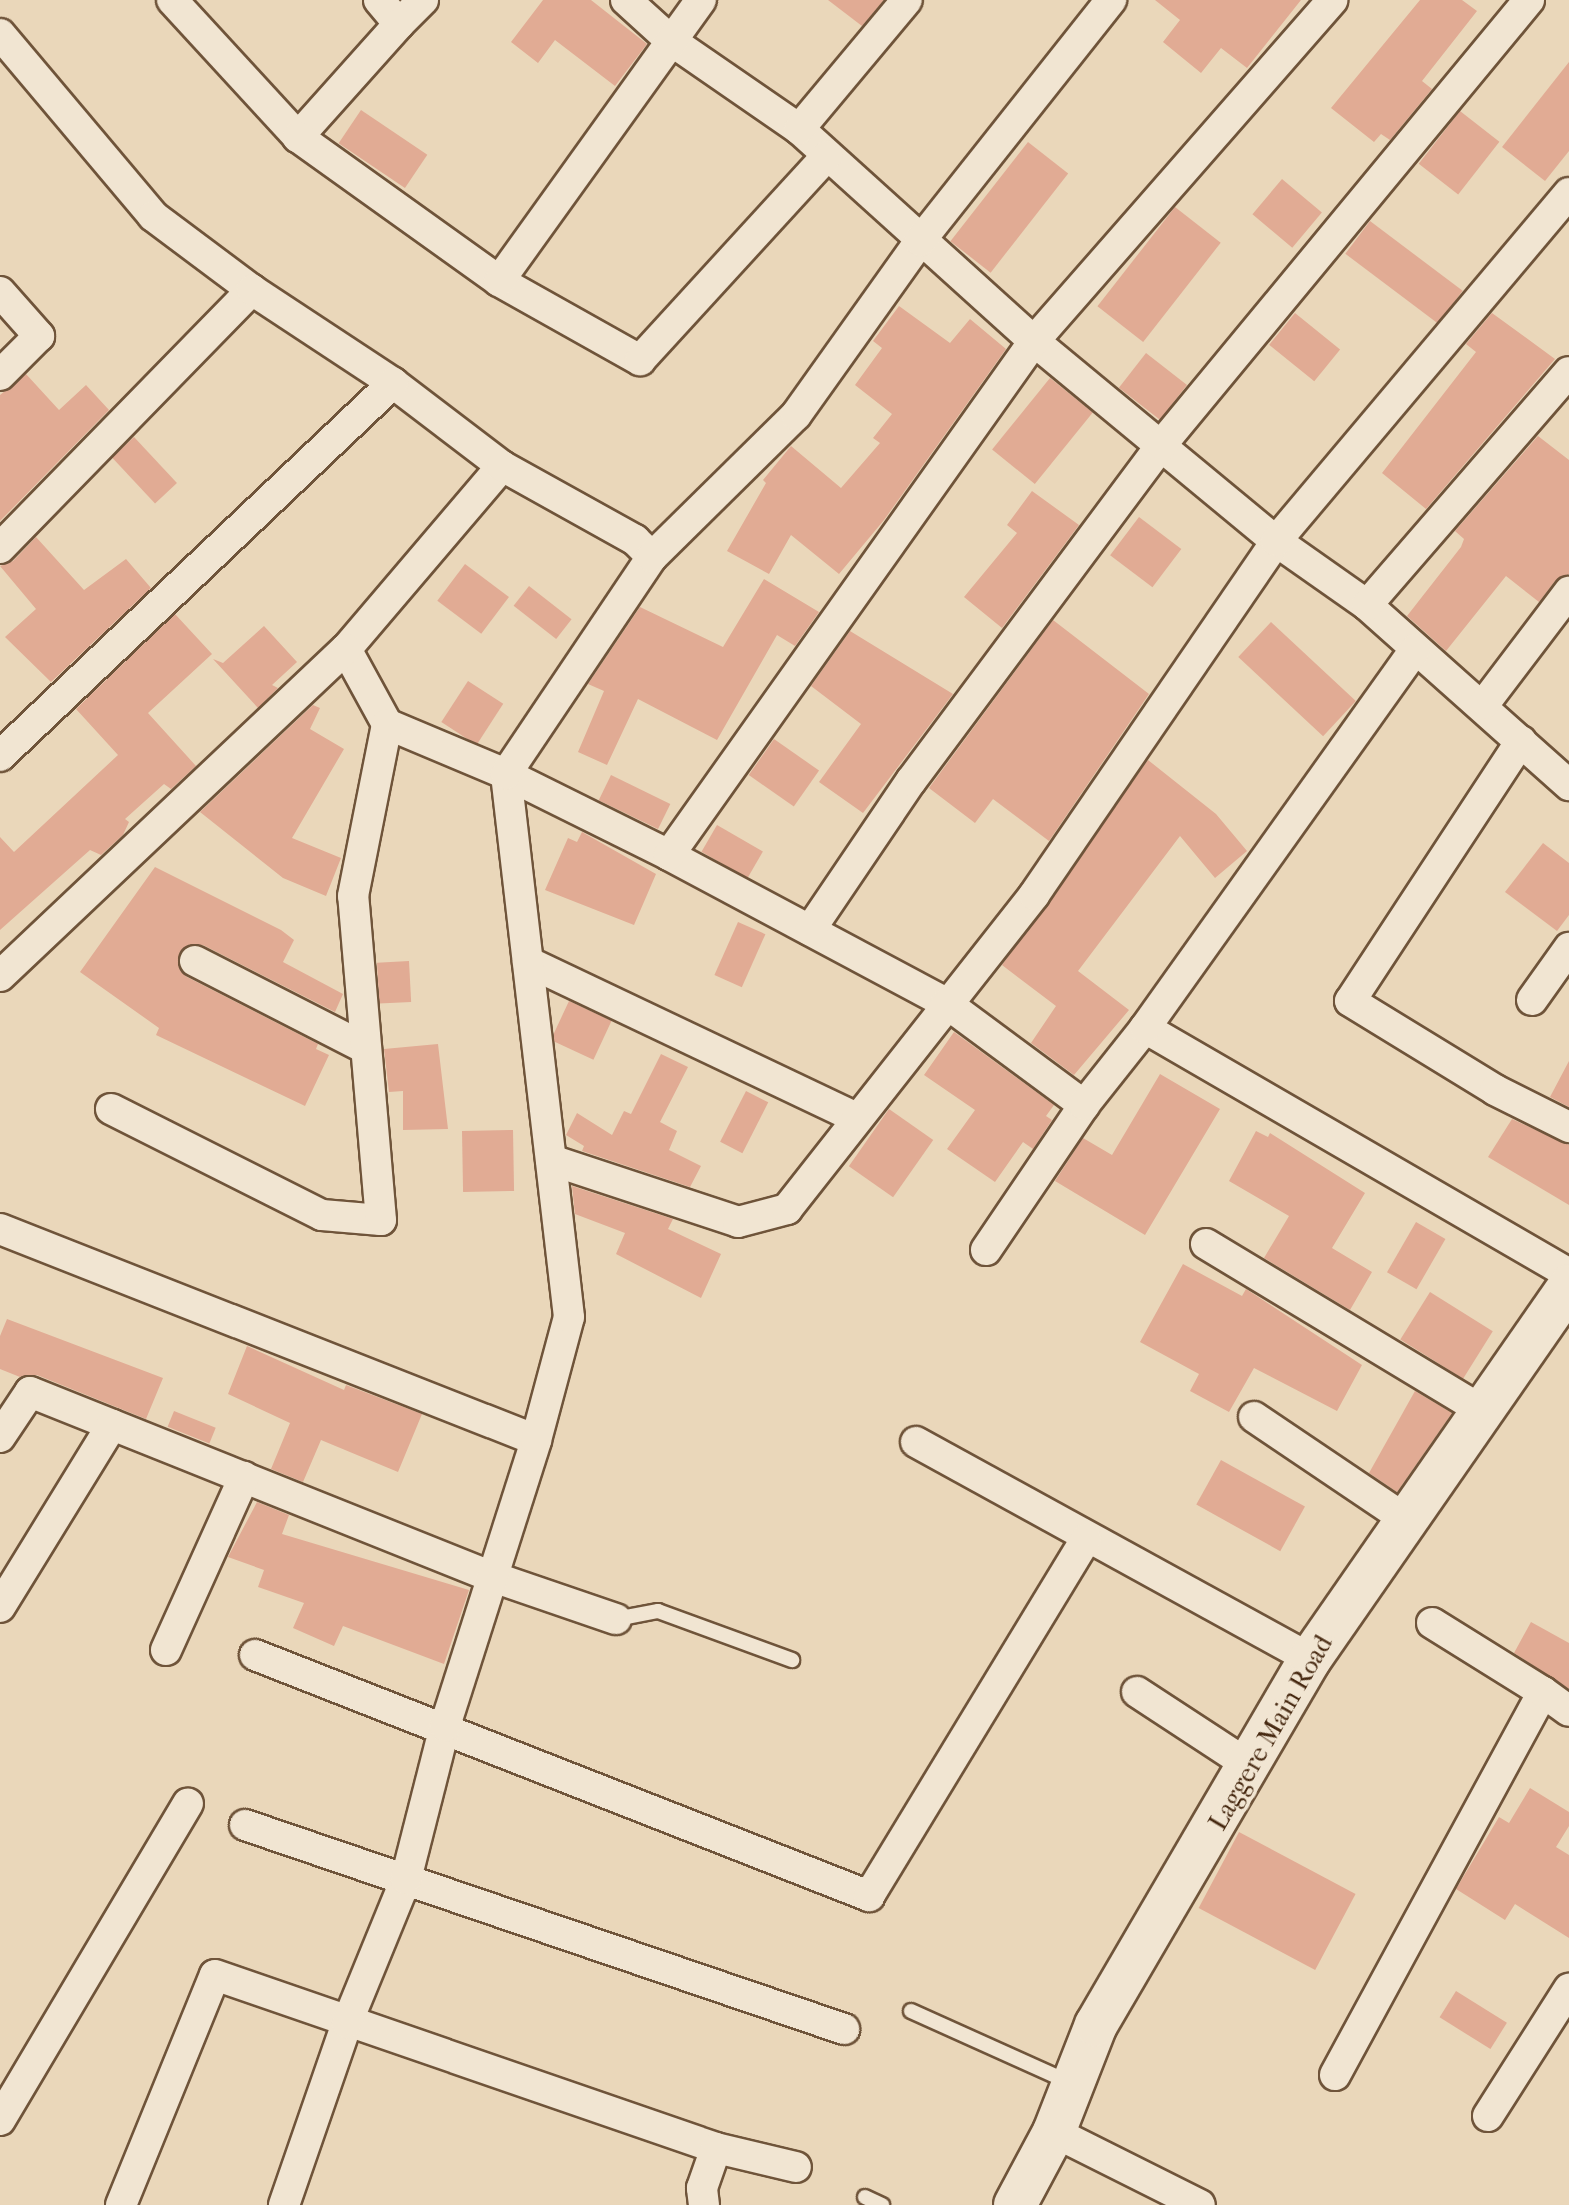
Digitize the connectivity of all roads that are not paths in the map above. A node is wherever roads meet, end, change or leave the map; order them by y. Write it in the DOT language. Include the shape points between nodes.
graph roads {
  1 [pos="172,0"];
  2 [pos="379,0"];
  3 [pos="423,0"];
  4 [pos="626,0"];
  5 [pos="701,0"];
  6 [pos="907,0"];
  7 [pos="1111,0"];
  8 [pos="1332,0"];
  9 [pos="1523,2"];
  10 [pos="399,24"];
  11 [pos="0,34"];
  12 [pos="670,40"];
  13 [pos="799,129"];
  14 [pos="298,137"];
  15 [pos="827,156"];
  16 [pos="1569,193"];
  17 [pos="920,241"];
  18 [pos="499,281"];
  19 [pos="252,290"];
  20 [pos="0,292"];
  21 [pos="1034,341"];
  22 [pos="1569,372"];
  23 [pos="0,375"];
  24 [pos="393,383"];
  25 [pos="1162,444"];
  26 [pos="502,466"];
  27 [pos="1276,541"];
  28 [pos="0,548"];
  29 [pos="652,557"];
  30 [pos="1569,592"];
  31 [pos="1367,605"];
  32 [pos="346,649"];
  33 [pos="1415,649"];
  34 [pos="1484,704"];
  35 [pos="387,724"];
  36 [pos="1521,741"];
  37 [pos="0,756"];
  38 [pos="506,774"];
  39 [pos="1569,785"];
  40 [pos="669,855"];
  41 [pos="810,930"];
  42 [pos="1569,948"];
  43 [pos="195,961"];
  44 [pos="528,962"];
  45 [pos="0,976"];
  46 [pos="1532,1000"];
  47 [pos="946,1003"];
  48 [pos="1145,1028"];
  49 [pos="363,1047"];
  50 [pos="1084,1105"];
  51 [pos="111,1109"];
  52 [pos="857,1118"];
  53 [pos="1569,1127"];
  54 [pos="551,1160"];
  55 [pos="0,1229"];
  56 [pos="1206,1244"];
  57 [pos="986,1250"];
  58 [pos="1569,1274"];
  59 [pos="1569,1286"];
  60 [pos="1485,1412"];
  61 [pos="1254,1417"];
  62 [pos="112,1425"];
  63 [pos="0,1437"];
  64 [pos="536,1440"];
  65 [pos="916,1442"];
  66 [pos="244,1477"];
  67 [pos="1408,1521"];
  68 [pos="1086,1539"];
  69 [pos="493,1577"];
  70 [pos="0,1607"];
  71 [pos="616,1619"];
  72 [pos="1432,1623"];
  73 [pos="166,1650"];
  74 [pos="255,1655"];
  75 [pos="1310,1659"];
  76 [pos="792,1660"];
  77 [pos="1137,1692"];
  78 [pos="1543,1692"];
  79 [pos="1569,1711"];
  80 [pos="445,1726"];
  81 [pos="1250,1766"];
  82 [pos="188,1804"];
  83 [pos="245,1825"];
  84 [pos="406,1879"];
  85 [pos="1569,1989"];
  86 [pos="911,2011"];
  87 [pos="347,2023"];
  88 [pos="844,2029"];
  89 [pos="1335,2075"];
  90 [pos="1073,2084"];
  91 [pos="1488,2116"];
  92 [pos="0,2120"];
  93 [pos="1054,2132"];
  94 [pos="716,2148"];
  95 [pos="796,2167"];
  96 [pos="865,2197"];
  97 [pos="121,2205"];
  98 [pos="284,2205"];
  99 [pos="704,2205"];
  100 [pos="882,2205"];
  101 [pos="1015,2205"];
  102 [pos="1200,2205"];
  1 -- 14 [label="street"];
  2 -- 10 [label="street"];
  3 -- 10 [label="street"];
  4 -- 12 [label="street"];
  5 -- 12 [label="street"];
  6 -- 13 [label="street"];
  7 -- 17 [label="street"];
  8 -- 21 [label="street"];
  9 -- 25 [label="street"];
  10 -- 14 [label="street"];
  11 -- 19 [label="street" via="153,216"];
  12 -- 13 [label="street"];
  12 -- 18 [label="street"];
  13 -- 15 [label="street"];
  14 -- 18 [label="street"];
  15 -- 17 [label="street"];
  15 -- 18 [label="street" via="640,360"];
  16 -- 27 [label="street"];
  17 -- 21 [label="street"];
  17 -- 29 [label="street" via="796,415"];
  19 -- 24 [label="street"];
  19 -- 28 [label="street"];
  20 -- 23 [label="street" via="39,336"];
  21 -- 25 [label="street"];
  21 -- 40 [label="street"];
  22 -- 31 [label="street"];
  24 -- 26 [label="street"];
  24 -- 37 [label="street"];
  25 -- 27 [label="street"];
  25 -- 41 [label="street" via="911,781"];
  26 -- 29 [label="street" via="635,540"];
  26 -- 32 [label="street"];
  27 -- 31 [label="street"];
  27 -- 47 [label="street" via="1034,895"];
  29 -- 38 [label="street"];
  30 -- 34 [label="street"];
  31 -- 33 [label="street"];
  32 -- 35 [label="street"];
  32 -- 45 [label="street"];
  33 -- 34 [label="street"];
  33 -- 48 [label="street"];
  34 -- 36 [label="street"];
  35 -- 38 [label="street"];
  35 -- 49 [label="street" via="353,896"];
  36 -- 39 [label="street"];
  36 -- 53 [label="street" via="1350,1001 1495,1090"];
  38 -- 40 [label="street"];
  38 -- 44 [label="street"];
  40 -- 41 [label="street"];
  41 -- 47 [label="street"];
  42 -- 46 [label="street"];
  43 -- 49 [label="street"];
  44 -- 52 [label="street"];
  44 -- 54 [label="street"];
  47 -- 50 [label="street"];
  47 -- 52 [label="street"];
  48 -- 50 [label="street"];
  48 -- 58 [label="street"];
  49 -- 51 [label="street" via="381,1220 322,1215"];
  50 -- 57 [label="street"];
  52 -- 54 [label="street" via="787,1209 738,1222"];
  54 -- 64 [label="street" via="569,1317"];
  55 -- 64 [label="street"];
  56 -- 60 [label="street"];
  59 -- 60 [label="street, Laggere Main Road"];
  60 -- 67 [label="street, Laggere Main Road"];
  61 -- 67 [label="street"];
  62 -- 63 [label="street" via="30,1392"];
  62 -- 66 [label="street"];
  62 -- 70 [label="street"];
  64 -- 69 [label="street"];
  65 -- 68 [label="street"];
  66 -- 69 [label="street"];
  66 -- 73 [label="street"];
  67 -- 75 [label="street, Laggere Main Road"];
  68 -- 75 [label="street"];
  68 -- 80 [label="street" via="869,1896"];
  69 -- 71 [label="street"];
  69 -- 80 [label="street"];
  71 -- 76 [label="lane" via="658,1611"];
  72 -- 78 [label="street"];
  74 -- 80 [label="street"];
  75 -- 81 [label="street, Laggere Main Road"];
  77 -- 81 [label="street"];
  78 -- 79 [label="street"];
  78 -- 89 [label="street"];
  80 -- 84 [label="street"];
  81 -- 90 [label="street, Laggere Main Road" via="1096,2025"];
  82 -- 92 [label="street"];
  83 -- 84 [label="street"];
  84 -- 87 [label="street"];
  84 -- 88 [label="street"];
  85 -- 91 [label="street"];
  86 -- 90 [label="lane"];
  87 -- 94 [label="street"];
  87 -- 97 [label="street" via="215,1975"];
  87 -- 98 [label="street"];
  90 -- 93 [label="street, Laggere Main Road"];
  93 -- 101 [label="street, Laggere Main Road"];
  93 -- 102 [label="street"];
  94 -- 95 [label="street"];
  94 -- 99 [label="street" via="702,2188"];
  96 -- 100 [label="lane"];
}
